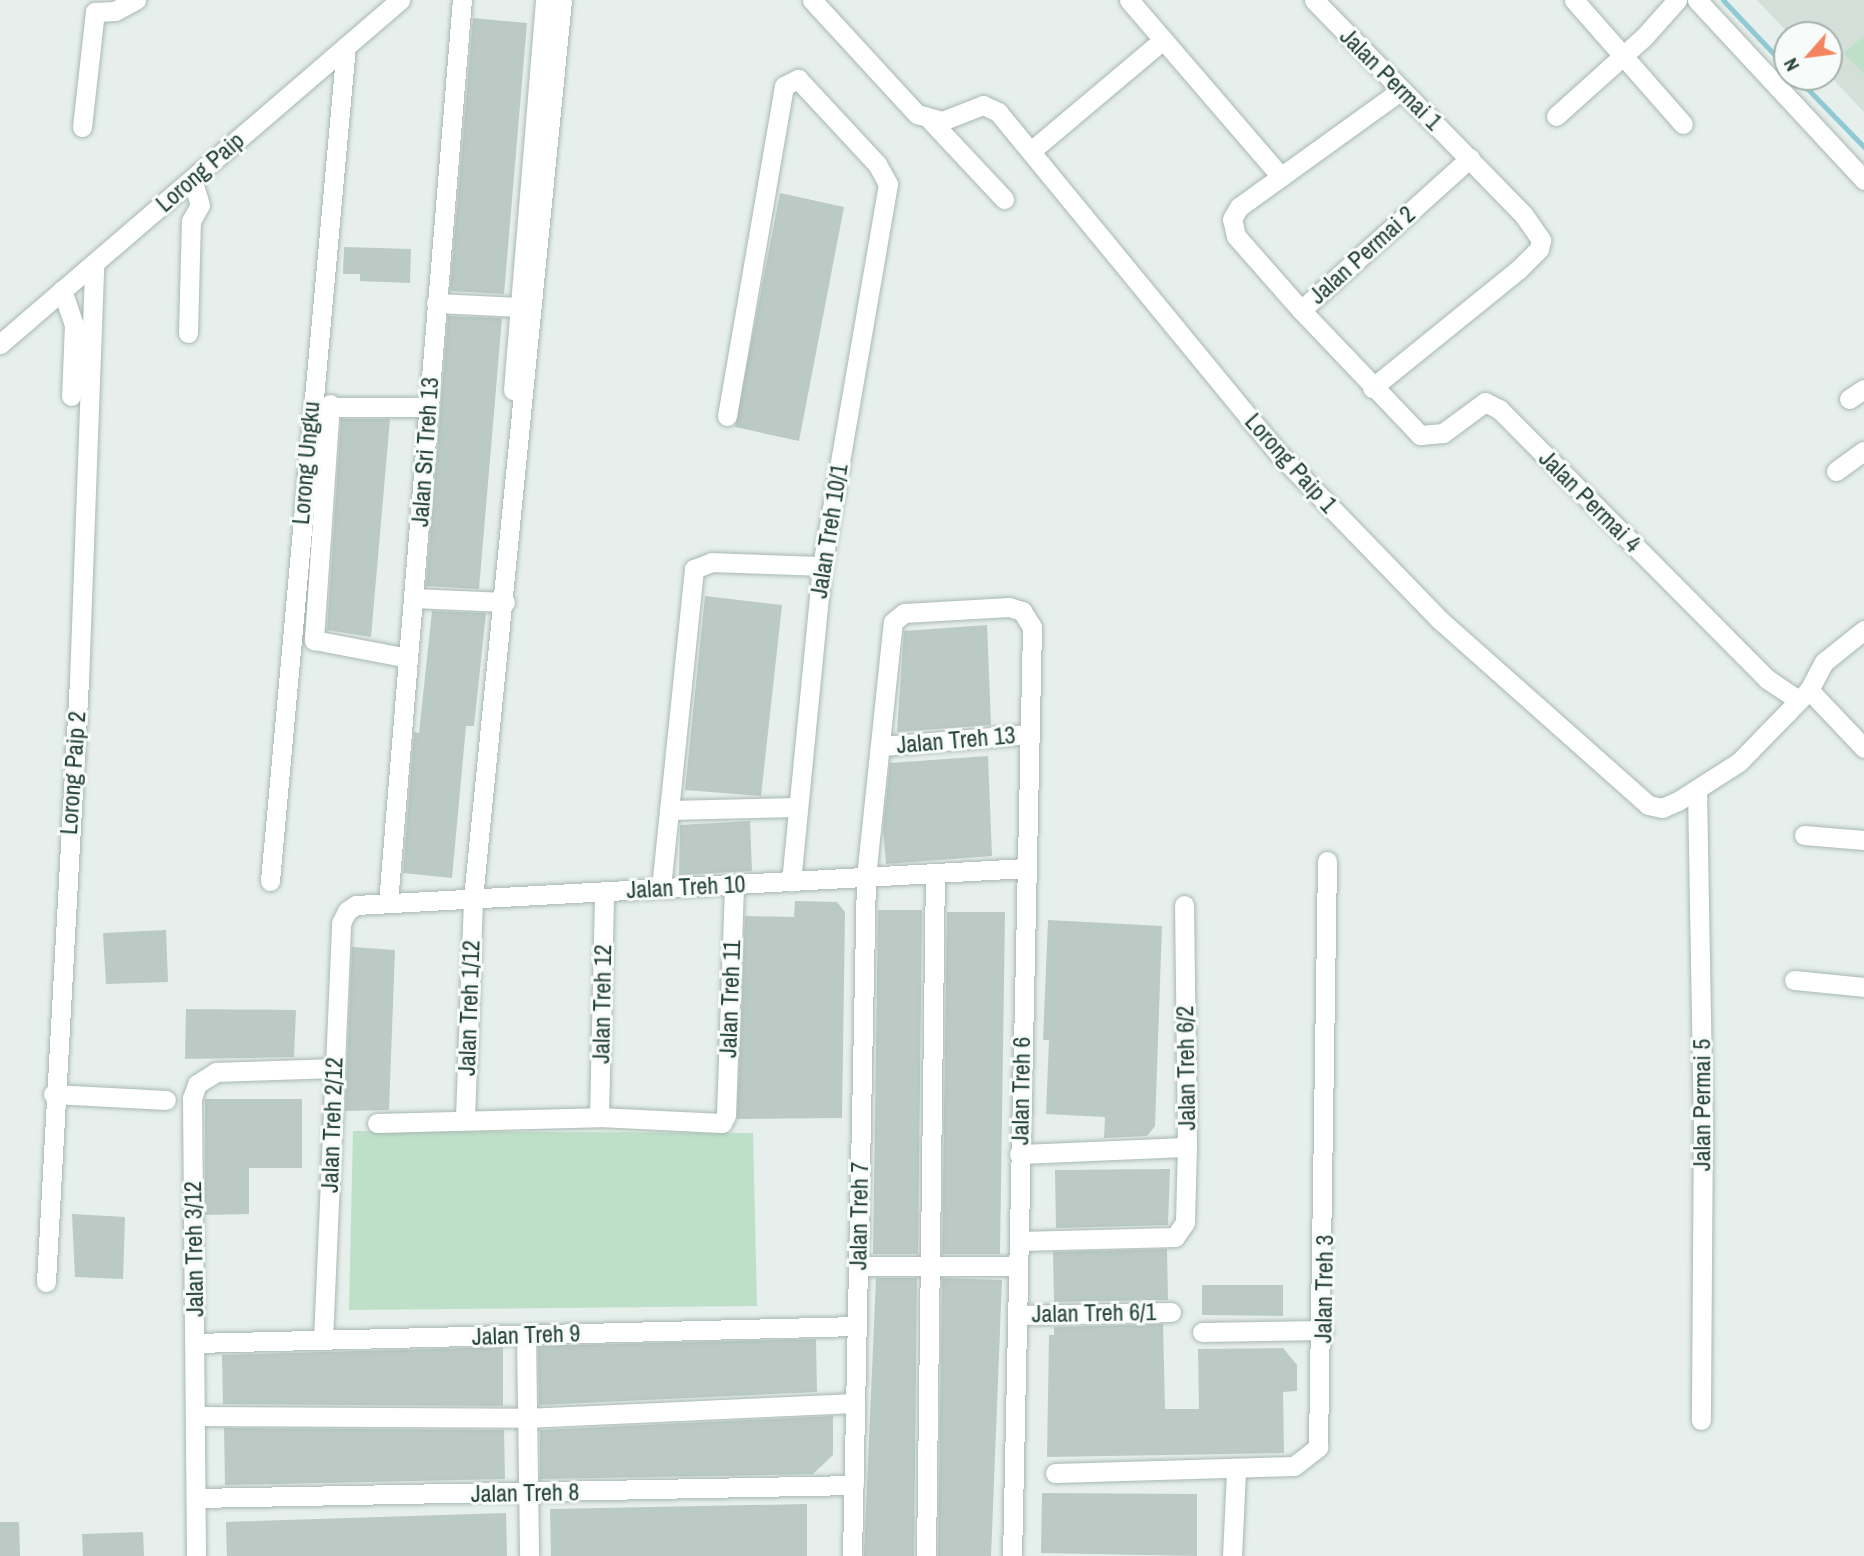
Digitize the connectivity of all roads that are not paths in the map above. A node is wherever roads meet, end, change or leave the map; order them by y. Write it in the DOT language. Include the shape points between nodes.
graph roads {
  1 [pos="136,0"];
  2 [pos="400,0"];
  3 [pos="462,0"];
  4 [pos="545,0"];
  5 [pos="562,0"];
  6 [pos="812,0"];
  7 [pos="1129,0"];
  8 [pos="1314,0"];
  9 [pos="1574,0"];
  10 [pos="1676,0"];
  11 [pos="1697,0"];
  12 [pos="95,6"];
  13 [pos="1163,40"];
  14 [pos="346,46"];
  15 [pos="1623,56"];
  16 [pos="1399,91"];
  17 [pos="1556,116"];
  18 [pos="931,121"];
  19 [pos="1683,124"];
  20 [pos="82,127"];
  21 [pos="1031,151"];
  22 [pos="1470,158"];
  23 [pos="1281,177"];
  24 [pos="192,179"];
  25 [pos="1864,180"];
  26 [pos="1004,199"];
  27 [pos="94,263"];
  28 [pos="62,290"];
  29 [pos="436,303"];
  30 [pos="520,307"];
  31 [pos="1301,310"];
  32 [pos="188,333"];
  33 [pos="0,344"];
  34 [pos="1372,388"];
  35 [pos="71,397"];
  36 [pos="330,404"];
  37 [pos="428,407"];
  38 [pos="310,408"];
  39 [pos="727,416"];
  40 [pos="1864,451"];
  41 [pos="1836,471"];
  42 [pos="822,566"];
  43 [pos="413,597"];
  44 [pos="500,602"];
  45 [pos="1032,627"];
  46 [pos="1864,630"];
  47 [pos="408,658"];
  48 [pos="1804,695"];
  49 [pos="1030,734"];
  50 [pos="882,746"];
  51 [pos="1864,748"];
  52 [pos="1697,789"];
  53 [pos="796,807"];
  54 [pos="669,810"];
  55 [pos="1804,835"];
  56 [pos="1864,840"];
  57 [pos="1327,860"];
  58 [pos="1027,868"];
  59 [pos="935,873"];
  60 [pos="866,877"];
  61 [pos="270,881"];
  62 [pos="791,881"];
  63 [pos="734,884"];
  64 [pos="661,888"];
  65 [pos="604,891"];
  66 [pos="473,898"];
  67 [pos="388,903"];
  68 [pos="1184,905"];
  69 [pos="347,911"];
  70 [pos="1794,980"];
  71 [pos="1864,986"];
  72 [pos="334,1068"];
  73 [pos="53,1094"];
  74 [pos="166,1100"];
  75 [pos="599,1117"];
  76 [pos="465,1118"];
  77 [pos="377,1123"];
  78 [pos="1187,1147"];
  79 [pos="1019,1154"];
  80 [pos="1019,1241"];
  81 [pos="858,1266"];
  82 [pos="931,1266"];
  83 [pos="1018,1266"];
  84 [pos="46,1282"];
  85 [pos="1171,1312"];
  86 [pos="1017,1315"];
  87 [pos="857,1326"];
  88 [pos="1323,1330"];
  89 [pos="1202,1332"];
  90 [pos="526,1335"];
  91 [pos="323,1340"];
  92 [pos="195,1343"];
  93 [pos="855,1404"];
  94 [pos="195,1416"];
  95 [pos="525,1418"];
  96 [pos="1701,1420"];
  97 [pos="1236,1470"];
  98 [pos="1055,1473"];
  99 [pos="854,1485"];
  100 [pos="528,1493"];
  101 [pos="196,1498"];
  102 [pos="196,1556"];
  103 [pos="529,1556"];
  104 [pos="852,1556"];
  105 [pos="926,1556"];
  106 [pos="1012,1556"];
  107 [pos="1232,1556"];
  1 -- 12 [label="street" via="115,11"];
  2 -- 14 [label="street, Lorong Paip"];
  3 -- 29 [label="street, Jalan Sri Treh 13"];
  4 -- 30 [label="street"];
  5 -- 44 [label="street"];
  6 -- 18 [label="street" via="905,101"];
  7 -- 13 [label="street"];
  8 -- 16 [label="street, Jalan Permai 1"];
  9 -- 15 [label="street"];
  10 -- 15 [label="street"];
  11 -- 25 [label="street"];
  12 -- 20 [label="street"];
  13 -- 21 [label="street"];
  13 -- 23 [label="street"];
  14 -- 24 [label="street, Lorong Paip"];
  14 -- 38 [label="street, Lorong Ungku"];
  15 -- 17 [label="street"];
  15 -- 19 [label="street"];
  16 -- 22 [label="street, Jalan Permai 1"];
  16 -- 23 [label="street"];
  18 -- 21 [label="street, Lorong Paip 1" via="990,105"];
  18 -- 26 [label="street"];
  21 -- 52 [label="street, Lorong Paip 1" via="1279,454 1441,621 1648,805 1662,808"];
  22 -- 31 [label="street, Jalan Permai 2"];
  22 -- 34 [label="street, Jalan Permai 1" via="1524,214 1541,240 1539,249"];
  23 -- 31 [label="street" via="1239,207 1232,219 1236,236"];
  24 -- 27 [label="street, Lorong Paip"];
  24 -- 32 [label="street" via="200,205 191,221"];
  27 -- 28 [label="street, Lorong Paip"];
  27 -- 73 [label="street, Lorong Paip 2" via="79,681"];
  28 -- 33 [label="street, Lorong Paip"];
  28 -- 35 [label="street" via="74,325"];
  29 -- 30 [label="street"];
  29 -- 37 [label="street, Jalan Sri Treh 13"];
  30 -- 44 [label="street"];
  31 -- 34 [label="street, Jalan Permai 2"];
  34 -- 48 [label="street, Jalan Permai 4" via="1420,435 1443,433 1485,402 1499,409 1767,680"];
  36 -- 37 [label="street"];
  36 -- 38 [label="street"];
  36 -- 47 [label="street" via="314,640"];
  37 -- 43 [label="street, Jalan Sri Treh 13"];
  38 -- 61 [label="street, Lorong Ungku"];
  39 -- 42 [label="street, Jalan Treh 10/1" via="788,82 798,79 877,164 888,184"];
  40 -- 41 [label="street"];
  42 -- 53 [label="street, Jalan Treh 10/1"];
  42 -- 54 [label="street" via="712,562 694,569"];
  43 -- 44 [label="street"];
  43 -- 47 [label="street, Jalan Sri Treh 13"];
  44 -- 66 [label="street, Jalan Treh 1/12"];
  45 -- 49 [label="street, Jalan Treh 6"];
  45 -- 50 [label="street, Jalan Treh 7" via="1022,611 1009,607 904,613 892,622"];
  46 -- 48 [label="street, Lorong Paip 1" via="1825,662"];
  47 -- 67 [label="street, Jalan Sri Treh 13"];
  48 -- 51 [label="street"];
  48 -- 52 [label="street, Lorong Paip 1" via="1739,762"];
  49 -- 50 [label="street, Jalan Treh 13"];
  49 -- 58 [label="street, Jalan Treh 6"];
  50 -- 60 [label="street, Jalan Treh 7"];
  52 -- 96 [label="street, Jalan Permai 5" via="1703,1118"];
  53 -- 54 [label="street"];
  53 -- 62 [label="street, Jalan Treh 10/1"];
  54 -- 64 [label="street"];
  55 -- 56 [label="street"];
  57 -- 88 [label="street, Jalan Treh 3"];
  58 -- 59 [label="street, Jalan Treh 10"];
  58 -- 79 [label="street, Jalan Treh 6"];
  59 -- 60 [label="street, Jalan Treh 10"];
  59 -- 82 [label="street"];
  60 -- 62 [label="street, Jalan Treh 10"];
  60 -- 81 [label="street, Jalan Treh 7"];
  62 -- 63 [label="street, Jalan Treh 10"];
  63 -- 64 [label="street, Jalan Treh 10"];
  63 -- 75 [label="street, Jalan Treh 11" via="726,1115 716,1125"];
  64 -- 65 [label="street, Jalan Treh 10"];
  65 -- 66 [label="street, Jalan Treh 10"];
  65 -- 75 [label="street, Jalan Treh 12"];
  66 -- 67 [label="street, Jalan Treh 10"];
  66 -- 76 [label="street, Jalan Treh 1/12"];
  67 -- 69 [label="street, Jalan Treh 10" via="356,905"];
  68 -- 78 [label="street, Jalan Treh 6/2"];
  69 -- 72 [label="street, Jalan Treh 2/12" via="341,923"];
  70 -- 71 [label="street"];
  72 -- 91 [label="street, Jalan Treh 2/12"];
  72 -- 92 [label="street, Jalan Treh 3/12" via="216,1072 197,1084 192,1098"];
  73 -- 74 [label="street"];
  73 -- 84 [label="street, Lorong Paip 2"];
  75 -- 76 [label="street"];
  76 -- 77 [label="street"];
  78 -- 79 [label="street, Jalan Treh 6/2"];
  78 -- 80 [label="street" via="1185,1222 1175,1237"];
  79 -- 80 [label="street, Jalan Treh 6"];
  80 -- 83 [label="street, Jalan Treh 6"];
  81 -- 82 [label="street"];
  81 -- 87 [label="street, Jalan Treh 7"];
  82 -- 83 [label="street"];
  82 -- 105 [label="street"];
  83 -- 86 [label="street, Jalan Treh 6"];
  85 -- 86 [label="street, Jalan Treh 6/1"];
  86 -- 106 [label="street, Jalan Treh 6"];
  87 -- 90 [label="street, Jalan Treh 9"];
  87 -- 93 [label="street, Jalan Treh 7"];
  88 -- 89 [label="street"];
  88 -- 97 [label="street, Jalan Treh 3" via="1318,1447 1294,1466"];
  90 -- 91 [label="street, Jalan Treh 9"];
  90 -- 95 [label="street"];
  91 -- 92 [label="street, Jalan Treh 9"];
  92 -- 94 [label="street, Jalan Treh 3/12"];
  93 -- 95 [label="street"];
  93 -- 99 [label="street, Jalan Treh 7"];
  94 -- 95 [label="street"];
  94 -- 101 [label="street, Jalan Treh 3/12"];
  95 -- 100 [label="street"];
  97 -- 98 [label="street, Jalan Treh 3"];
  97 -- 107 [label="street"];
  99 -- 100 [label="street, Jalan Treh 8"];
  99 -- 104 [label="street, Jalan Treh 7"];
  100 -- 101 [label="street, Jalan Treh 8"];
  100 -- 103 [label="street"];
  101 -- 102 [label="street, Jalan Treh 3/12"];
}
